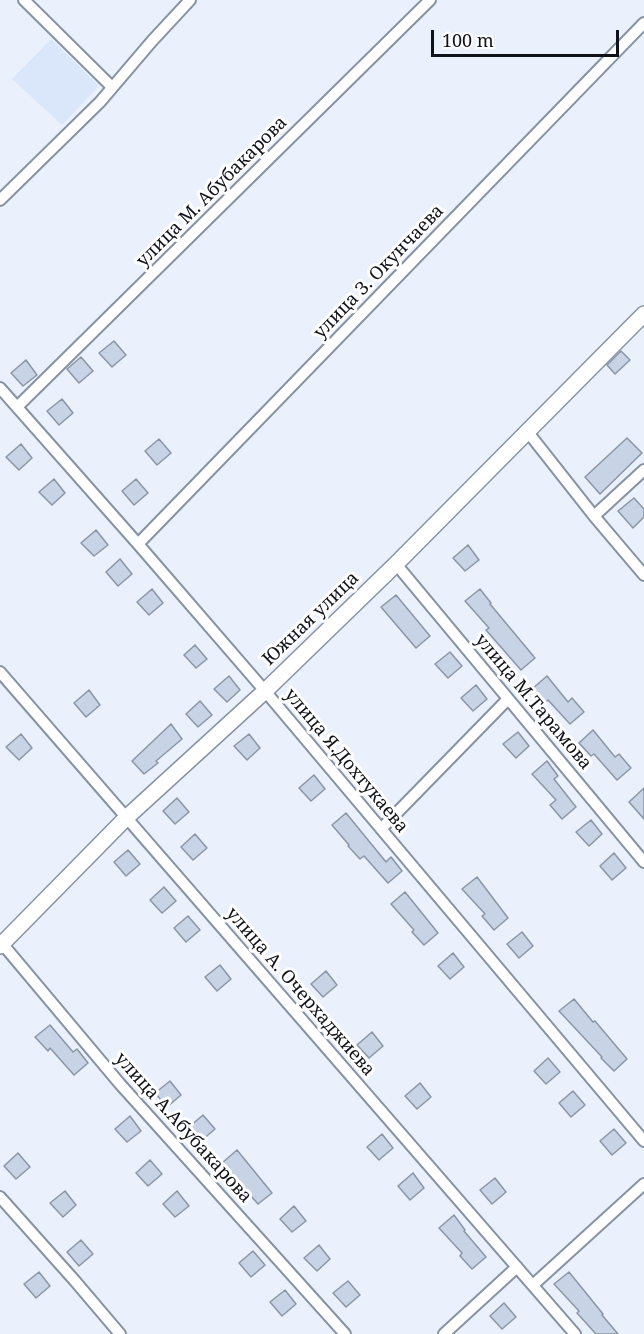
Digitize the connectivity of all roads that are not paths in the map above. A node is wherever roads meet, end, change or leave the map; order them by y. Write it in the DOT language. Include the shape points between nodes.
graph roads {
  1 [pos="24,0"];
  2 [pos="190,0"];
  3 [pos="430,0"];
  4 [pos="644,23"];
  5 [pos="112,87"];
  6 [pos="0,200"];
  7 [pos="644,314"];
  8 [pos="0,388"];
  9 [pos="17,408"];
  10 [pos="527,431"];
  11 [pos="644,470"];
  12 [pos="594,516"];
  13 [pos="138,544"];
  14 [pos="396,564"];
  15 [pos="644,575"];
  16 [pos="0,672"];
  17 [pos="265,691"];
  18 [pos="508,699"];
  19 [pos="126,818"];
  20 [pos="381,829"];
  21 [pos="644,862"];
  22 [pos="1,943"];
  23 [pos="644,1141"];
  24 [pos="644,1184"];
  25 [pos="0,1197"];
  26 [pos="517,1267"];
  27 [pos="533,1285"];
  28 [pos="120,1334"];
  29 [pos="345,1334"];
  30 [pos="444,1334"];
  31 [pos="575,1334"];
  1 -- 5 [label="street"];
  2 -- 5 [label="street"];
  3 -- 9 [label="street, улица М. Абубакарова"];
  4 -- 13 [label="street, улица З. Окунчаева"];
  5 -- 6 [label="street"];
  7 -- 10 [label="main road, Южная улица"];
  8 -- 9 [label="street, улица Я.Дохтукаева"];
  9 -- 13 [label="street, улица Я.Дохтукаева"];
  10 -- 12 [label="street"];
  10 -- 14 [label="main road, Южная улица"];
  11 -- 12 [label="street"];
  12 -- 15 [label="street"];
  13 -- 17 [label="street, улица Я.Дохтукаева"];
  14 -- 17 [label="main road, Южная улица"];
  14 -- 18 [label="street, улица М.Тарамова"];
  16 -- 19 [label="street, улица А. Очерхаджиева"];
  17 -- 19 [label="main road, Южная улица"];
  17 -- 20 [label="street, улица Я.Дохтукаева"];
  18 -- 20 [label="street"];
  18 -- 21 [label="street, улица М.Тарамова"];
  19 -- 22 [label="main road, Южная улица"];
  19 -- 26 [label="street, улица А. Очерхаджиева"];
  20 -- 23 [label="street, улица Я.Дохтукаева"];
  22 -- 29 [label="street, улица А.Абубакарова" via="120,1084"];
  24 -- 27 [label="street"];
  25 -- 28 [label="street"];
  26 -- 27 [label="street, улица А. Очерхаджиева"];
  26 -- 30 [label="street"];
  27 -- 31 [label="street, улица А. Очерхаджиева"];
}
